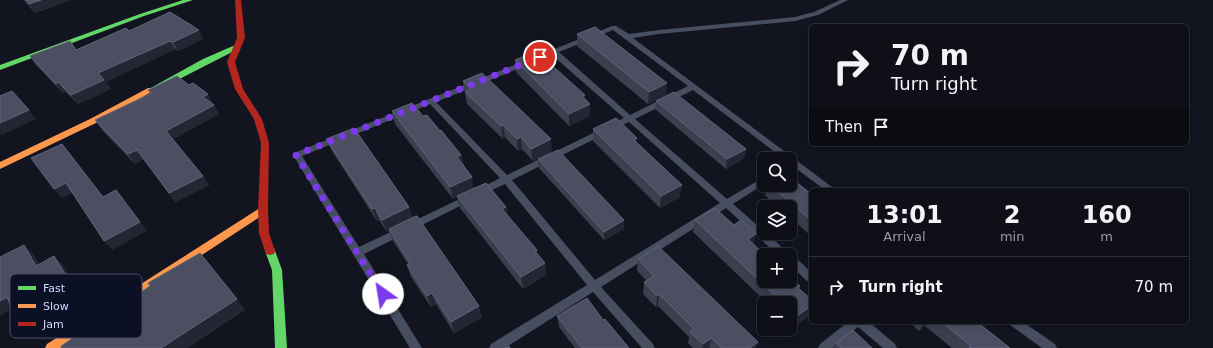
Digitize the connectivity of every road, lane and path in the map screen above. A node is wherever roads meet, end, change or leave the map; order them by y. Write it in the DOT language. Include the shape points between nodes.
graph roads {
  1 [pos="190,0"];
  2 [pos="238,0"];
  3 [pos="845,0"];
  4 [pos="626,37"];
  5 [pos="236,48"];
  6 [pos="554,52"];
  7 [pos="0,68"];
  8 [pos="693,87"];
  9 [pos="431,101"];
  10 [pos="629,118"];
  11 [pos="779,152"];
  12 [pos="797,165"];
  13 [pos="0,166"];
  14 [pos="506,179"];
  15 [pos="757,184"];
  16 [pos="828,188"];
  17 [pos="726,203"];
  18 [pos="263,210"];
  19 [pos="777,248"];
  20 [pos="357,253"];
  21 [pos="797,265"];
  22 [pos="809,276"];
  23 [pos="594,286"];
  24 [pos="142,289"];
  25 [pos="854,324"];
  26 [pos="863,324"];
  27 [pos="1017,324"];
  28 [pos="66,338"];
  29 [pos="51,348"];
  30 [pos="281,348"];
  31 [pos="416,348"];
  32 [pos="494,348"];
  33 [pos="649,348"];
  34 [pos="824,348"];
  35 [pos="891,348"];
  36 [pos="1051,348"];
  1 -- 7 [label="street" via="142,15"];
  2 -- 5 [label="street" via="241,38"];
  3 -- 4 [label="lane" via="816,14 794,19"];
  4 -- 6 [label="lane" via="614,28"];
  4 -- 8 [label="lane"];
  5 -- 13 [label="street"];
  5 -- 18 [label="street" via="231,62 239,89 258,119 265,143"];
  6 -- 9 [label="lane"];
  6 -- 10 [label="lane"];
  8 -- 10 [label="lane"];
  8 -- 11 [label="lane"];
  9 -- 14 [label="lane"];
  9 -- 20 [label="lane" via="296,155"];
  10 -- 14 [label="lane"];
  10 -- 17 [label="lane"];
  12 -- 16 [label="lane"];
  14 -- 20 [label="lane"];
  14 -- 23 [label="lane"];
  15 -- 17 [label="lane"];
  17 -- 19 [label="lane"];
  17 -- 23 [label="lane"];
  18 -- 24 [label="street"];
  18 -- 30 [label="street" via="264,233 277,270"];
  20 -- 31 [label="lane"];
  21 -- 22 [label="lane"];
  23 -- 32 [label="lane"];
  23 -- 33 [label="lane"];
  25 -- 34 [label="lane"];
  26 -- 35 [label="lane"];
  27 -- 36 [label="lane"];
  28 -- 29 [label="street"];
}
